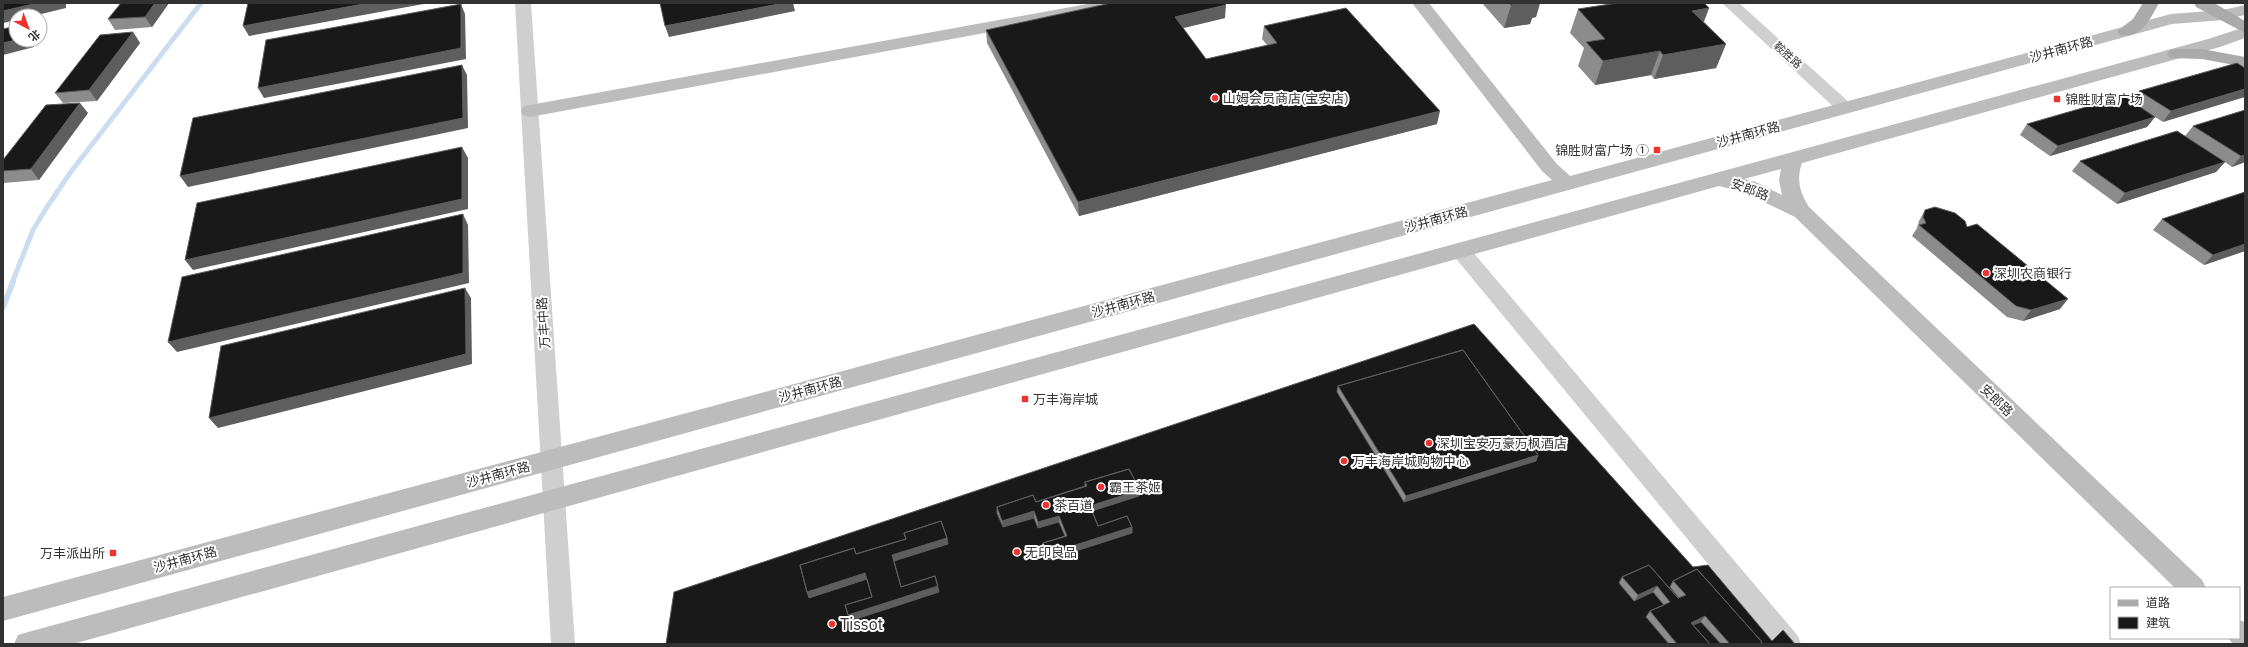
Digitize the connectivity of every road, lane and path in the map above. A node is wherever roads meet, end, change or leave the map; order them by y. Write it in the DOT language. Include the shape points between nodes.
graph roads {
  1 [pos="523,3"];
  2 [pos="1120,3"];
  3 [pos="1420,3"];
  4 [pos="1730,3"];
  5 [pos="2151,3"];
  6 [pos="2202,3"];
  7 [pos="2245,10"];
  8 [pos="2223,15"];
  9 [pos="2245,28"];
  10 [pos="2126,31"];
  11 [pos="2245,32"];
  12 [pos="2176,54"];
  13 [pos="2245,62"];
  14 [pos="1845,108"];
  15 [pos="530,111"];
  16 [pos="1794,159"];
  17 [pos="1719,179"];
  18 [pos="1566,183"];
  19 [pos="1802,212"];
  20 [pos="1460,250"];
  21 [pos="552,459"];
  22 [pos="554,499"];
  23 [pos="2192,587"];
  24 [pos="3,609"];
  25 [pos="28,644"];
  26 [pos="563,644"];
  27 [pos="1789,644"];
  1 -- 15 [label="street, 万丰中路"];
  2 -- 15 [label="main road"];
  3 -- 18 [label="main road" via="1549,167"];
  4 -- 14 [label="street, 鞍胜路"];
  5 -- 10 [label="main road" via="2140,22"];
  6 -- 8 [label="main road"];
  7 -- 8 [label="main road, 沙井南环路"];
  8 -- 9 [label="main road"];
  8 -- 10 [label="main road, 沙井南环路" via="2171,19"];
  10 -- 14 [label="main road, 沙井南环路"];
  11 -- 12 [label="main road"];
  12 -- 13 [label="main road" via="2202,54"];
  12 -- 16 [label="main road"];
  14 -- 18 [label="main road, 沙井南环路"];
  15 -- 21 [label="street, 万丰中路"];
  16 -- 17 [label="main road"];
  16 -- 19 [label="main road, 安郎路" via="1788,177 1793,200"];
  17 -- 19 [label="main road, 安郎路" via="1760,191"];
  17 -- 20 [label="main road"];
  18 -- 21 [label="main road, 沙井南环路"];
  19 -- 23 [label="main road, 安郎路"];
  20 -- 22 [label="main road"];
  20 -- 27 [label="street"];
  21 -- 22 [label="street, 万丰中路"];
  21 -- 24 [label="main road, 沙井南环路"];
  22 -- 25 [label="main road"];
  22 -- 26 [label="street, 万丰中路"];
}
